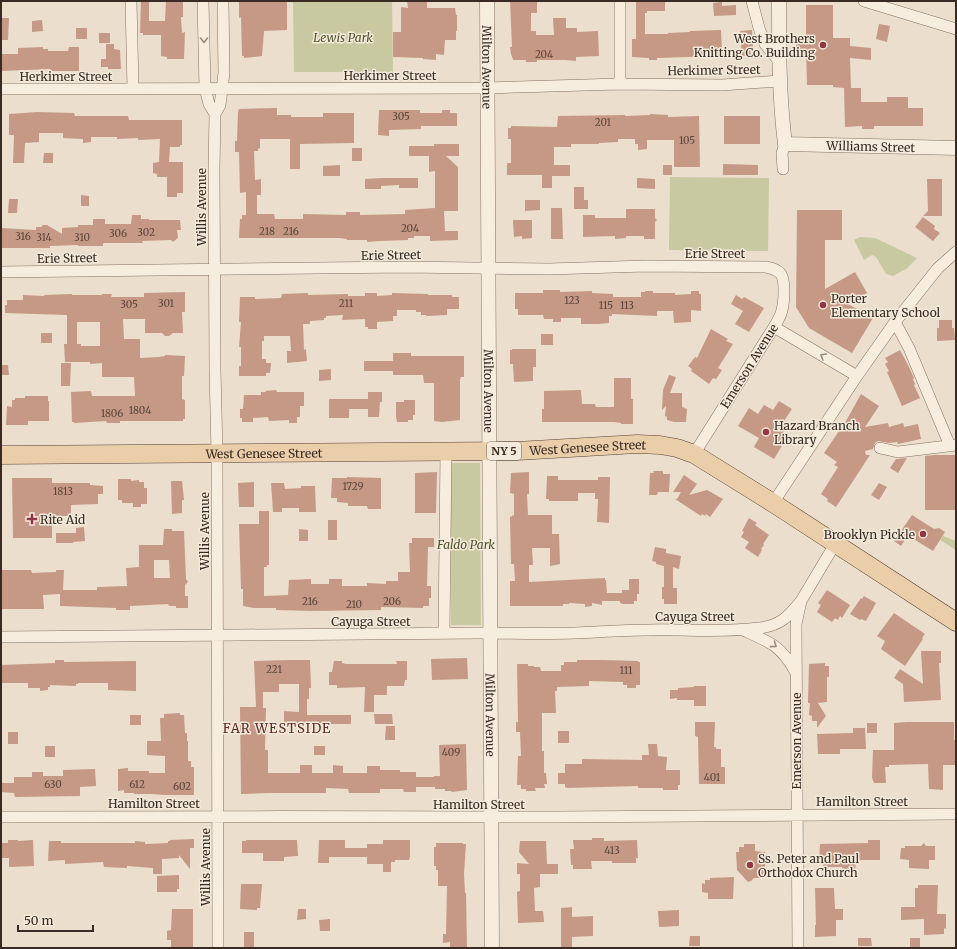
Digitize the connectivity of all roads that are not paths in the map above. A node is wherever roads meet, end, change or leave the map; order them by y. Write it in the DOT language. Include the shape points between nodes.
graph roads {
  1 [pos="131,1"];
  2 [pos="203,1"];
  3 [pos="223,1"];
  4 [pos="487,1"];
  5 [pos="620,1"];
  6 [pos="752,1"];
  7 [pos="779,1"];
  8 [pos="864,1"];
  9 [pos="956,29"];
  10 [pos="779,61"];
  11 [pos="780,81"];
  12 [pos="620,84"];
  13 [pos="133,88"];
  14 [pos="205,88"];
  15 [pos="222,88"];
  16 [pos="487,88"];
  17 [pos="1,89"];
  18 [pos="215,114"];
  19 [pos="785,144"];
  20 [pos="956,148"];
  21 [pos="783,169"];
  22 [pos="956,252"];
  23 [pos="488,268"];
  24 [pos="215,270"];
  25 [pos="1,272"];
  26 [pos="780,272"];
  27 [pos="896,322"];
  28 [pos="774,327"];
  29 [pos="857,376"];
  30 [pos="953,446"];
  31 [pos="880,448"];
  32 [pos="446,452"];
  33 [pos="489,452"];
  34 [pos="217,453"];
  35 [pos="694,454"];
  36 [pos="1,455"];
  37 [pos="773,503"];
  38 [pos="835,544"];
  39 [pos="801,601"];
  40 [pos="956,622"];
  41 [pos="740,629"];
  42 [pos="444,633"];
  43 [pos="490,633"];
  44 [pos="217,636"];
  45 [pos="1,637"];
  46 [pos="796,674"];
  47 [pos="797,814"];
  48 [pos="956,814"];
  49 [pos="217,816"];
  50 [pos="491,816"];
  51 [pos="1,817"];
  52 [pos="218,948"];
  53 [pos="492,948"];
  54 [pos="798,948"];
  1 -- 13 [label="street"];
  2 -- 14 [label="street, Willis Avenue, one-way"];
  3 -- 15 [label="street, Willis Avenue"];
  4 -- 16 [label="street, Milton Avenue"];
  5 -- 12 [label="street"];
  6 -- 10 [label="street" via="765,44"];
  7 -- 10 [label="street"];
  8 -- 9 [label="street"];
  10 -- 11 [label="street"];
  11 -- 12 [label="street, Herkimer Street" via="722,85"];
  11 -- 19 [label="street"];
  12 -- 16 [label="street, Herkimer Street"];
  13 -- 14 [label="street, Herkimer Street"];
  13 -- 17 [label="street, Herkimer Street"];
  14 -- 15 [label="street, Herkimer Street"];
  14 -- 18 [label="street, Willis Avenue" via="209,104"];
  15 -- 16 [label="street, Herkimer Street"];
  15 -- 18 [label="street, Willis Avenue" via="220,105"];
  16 -- 23 [label="street, Milton Avenue"];
  18 -- 24 [label="street, Willis Avenue"];
  19 -- 20 [label="street, Williams Street"];
  19 -- 21 [label="street" via="782,153"];
  22 -- 27 [label="street" via="938,268"];
  23 -- 24 [label="street, Erie Street"];
  23 -- 26 [label="street, Erie Street" via="766,267"];
  23 -- 33 [label="street, Milton Avenue"];
  24 -- 25 [label="street, Erie Street"];
  24 -- 34 [label="street, Willis Avenue"];
  26 -- 28 [label="street, Emerson Avenue" via="784,286 782,311"];
  27 -- 29 [label="street"];
  27 -- 30 [label="street"];
  29 -- 28 [label="street, one-way"];
  28 -- 35 [label="street, Emerson Avenue"];
  29 -- 37 [label="street"];
  30 -- 31 [label="street" via="898,452"];
  32 -- 33 [label="main road, West Genesee Street / NY 5"];
  32 -- 34 [label="main road, West Genesee Street / NY 5"];
  32 -- 42 [label="street"];
  33 -- 35 [label="main road, West Genesee Street / NY 5" via="637,444 660,445"];
  33 -- 43 [label="street, Milton Avenue"];
  34 -- 36 [label="main road, West Genesee Street / NY 5"];
  34 -- 44 [label="street, Willis Avenue"];
  35 -- 37 [label="main road, West Genesee Street / NY 5"];
  37 -- 38 [label="main road, West Genesee Street / NY 5"];
  38 -- 39 [label="street, Emerson Avenue"];
  38 -- 40 [label="main road, West Genesee Street / NY 5"];
  39 -- 41 [label="street, Cayuga Street" via="790,615 776,624"];
  39 -- 46 [label="street, Emerson Avenue" via="796,624"];
  41 -- 43 [label="street, Cayuga Street"];
  41 -- 46 [label="street, Cayuga Street, one-way" via="767,640 782,651"];
  42 -- 43 [label="street, Cayuga Street"];
  42 -- 44 [label="street, Cayuga Street"];
  43 -- 50 [label="street, Milton Avenue"];
  44 -- 45 [label="street, Cayuga Street"];
  44 -- 49 [label="street, Willis Avenue"];
  46 -- 47 [label="street, Emerson Avenue"];
  47 -- 48 [label="street, Hamilton Street"];
  47 -- 50 [label="street, Hamilton Street" via="683,817"];
  47 -- 54 [label="street, Emerson Avenue"];
  49 -- 50 [label="street, Hamilton Street"];
  49 -- 51 [label="street, Hamilton Street"];
  49 -- 52 [label="street, Willis Avenue"];
  50 -- 53 [label="street, Milton Avenue"];
}
